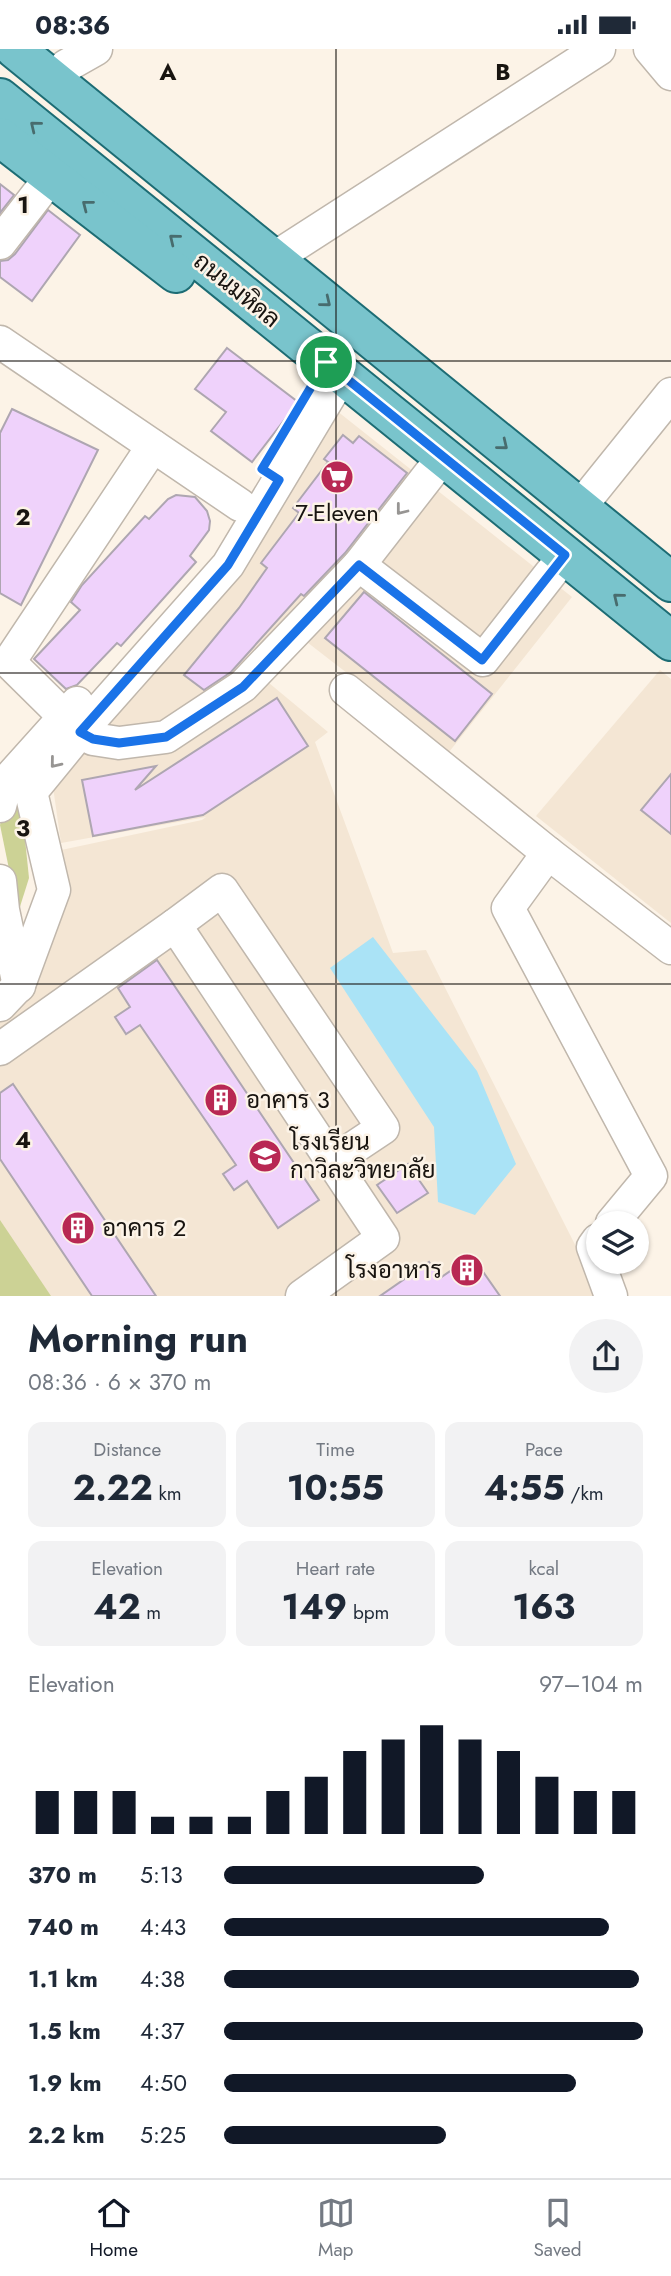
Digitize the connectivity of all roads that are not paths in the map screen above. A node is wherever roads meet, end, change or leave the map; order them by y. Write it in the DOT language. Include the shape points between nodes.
graph roads {
  1 [pos="15,49"];
  2 [pos="599,49"];
  3 [pos="650,49"];
  4 [pos="70,55"];
  5 [pos="671,74"];
  6 [pos="0,98"];
  7 [pos="0,137"];
  8 [pos="51,177"];
  9 [pos="0,243"];
  10 [pos="273,259"];
  11 [pos="0,342"];
  12 [pos="334,368"];
  13 [pos="671,394"];
  14 [pos="153,446"];
  15 [pos="443,457"];
  16 [pos="271,475"];
  17 [pos="240,505"];
  18 [pos="580,507"];
  19 [pos="565,555"];
  20 [pos="359,565"];
  21 [pos="671,582"];
  22 [pos="671,641"];
  23 [pos="346,690"];
  24 [pos="72,724"];
  25 [pos="9,790"];
  26 [pos="548,853"];
  27 [pos="0,881"];
  28 [pos="175,925"];
  29 [pos="671,948"];
  30 [pos="9,995"];
  31 [pos="44,1018"];
  32 [pos="0,1049"];
  33 [pos="332,1162"];
  34 [pos="622,1211"];
  35 [pos="603,1274"];
  36 [pos="302,1296"];
  37 [pos="611,1296"];
  1 -- 10 [label="main road, ถนนมหิดล"];
  2 -- 10 [label="street"];
  3 -- 5 [label="street"];
  4 -- 10 [label="main road"];
  12 -- 6 [label="main road, ถนนมหิดล, one-way"];
  7 -- 8 [label="main road"];
  8 -- 9 [label="street"];
  12 -- 8 [label="main road, one-way" via="266,343"];
  10 -- 18 [label="main road, ถนนมหิดล, one-way"];
  11 -- 14 [label="street"];
  12 -- 15 [label="main road, ถนนมหิดล"];
  12 -- 16 [label="street"];
  13 -- 18 [label="street"];
  14 -- 17 [label="street"];
  14 -- 24 [label="street" via="9,661"];
  15 -- 19 [label="main road, ถนนมหิดล"];
  15 -- 20 [label="street, one-way"];
  16 -- 17 [label="street"];
  16 -- 24 [label="street" via="228,565"];
  17 -- 24 [label="street" via="212,553"];
  18 -- 21 [label="main road, ถนนมหิดล"];
  19 -- 20 [label="street" via="482,660"];
  22 -- 19 [label="main road, ถนนมหิดล, one-way"];
  20 -- 24 [label="street" via="243,687 166,737 119,743 93,739"];
  23 -- 26 [label="street"];
  24 -- 25 [label="street"];
  25 -- 30 [label="street" via="54,890"];
  26 -- 29 [label="street"];
  26 -- 34 [label="street" via="508,908 651,1176"];
  27 -- 30 [label="street"];
  28 -- 31 [label="street"];
  28 -- 33 [label="street"];
  28 -- 33 [label="street" via="222,890 383,1128"];
  30 -- 31 [label="street"];
  31 -- 32 [label="street"];
  33 -- 36 [label="street" via="383,1238"];
  35 -- 37 [label="street"];
}
